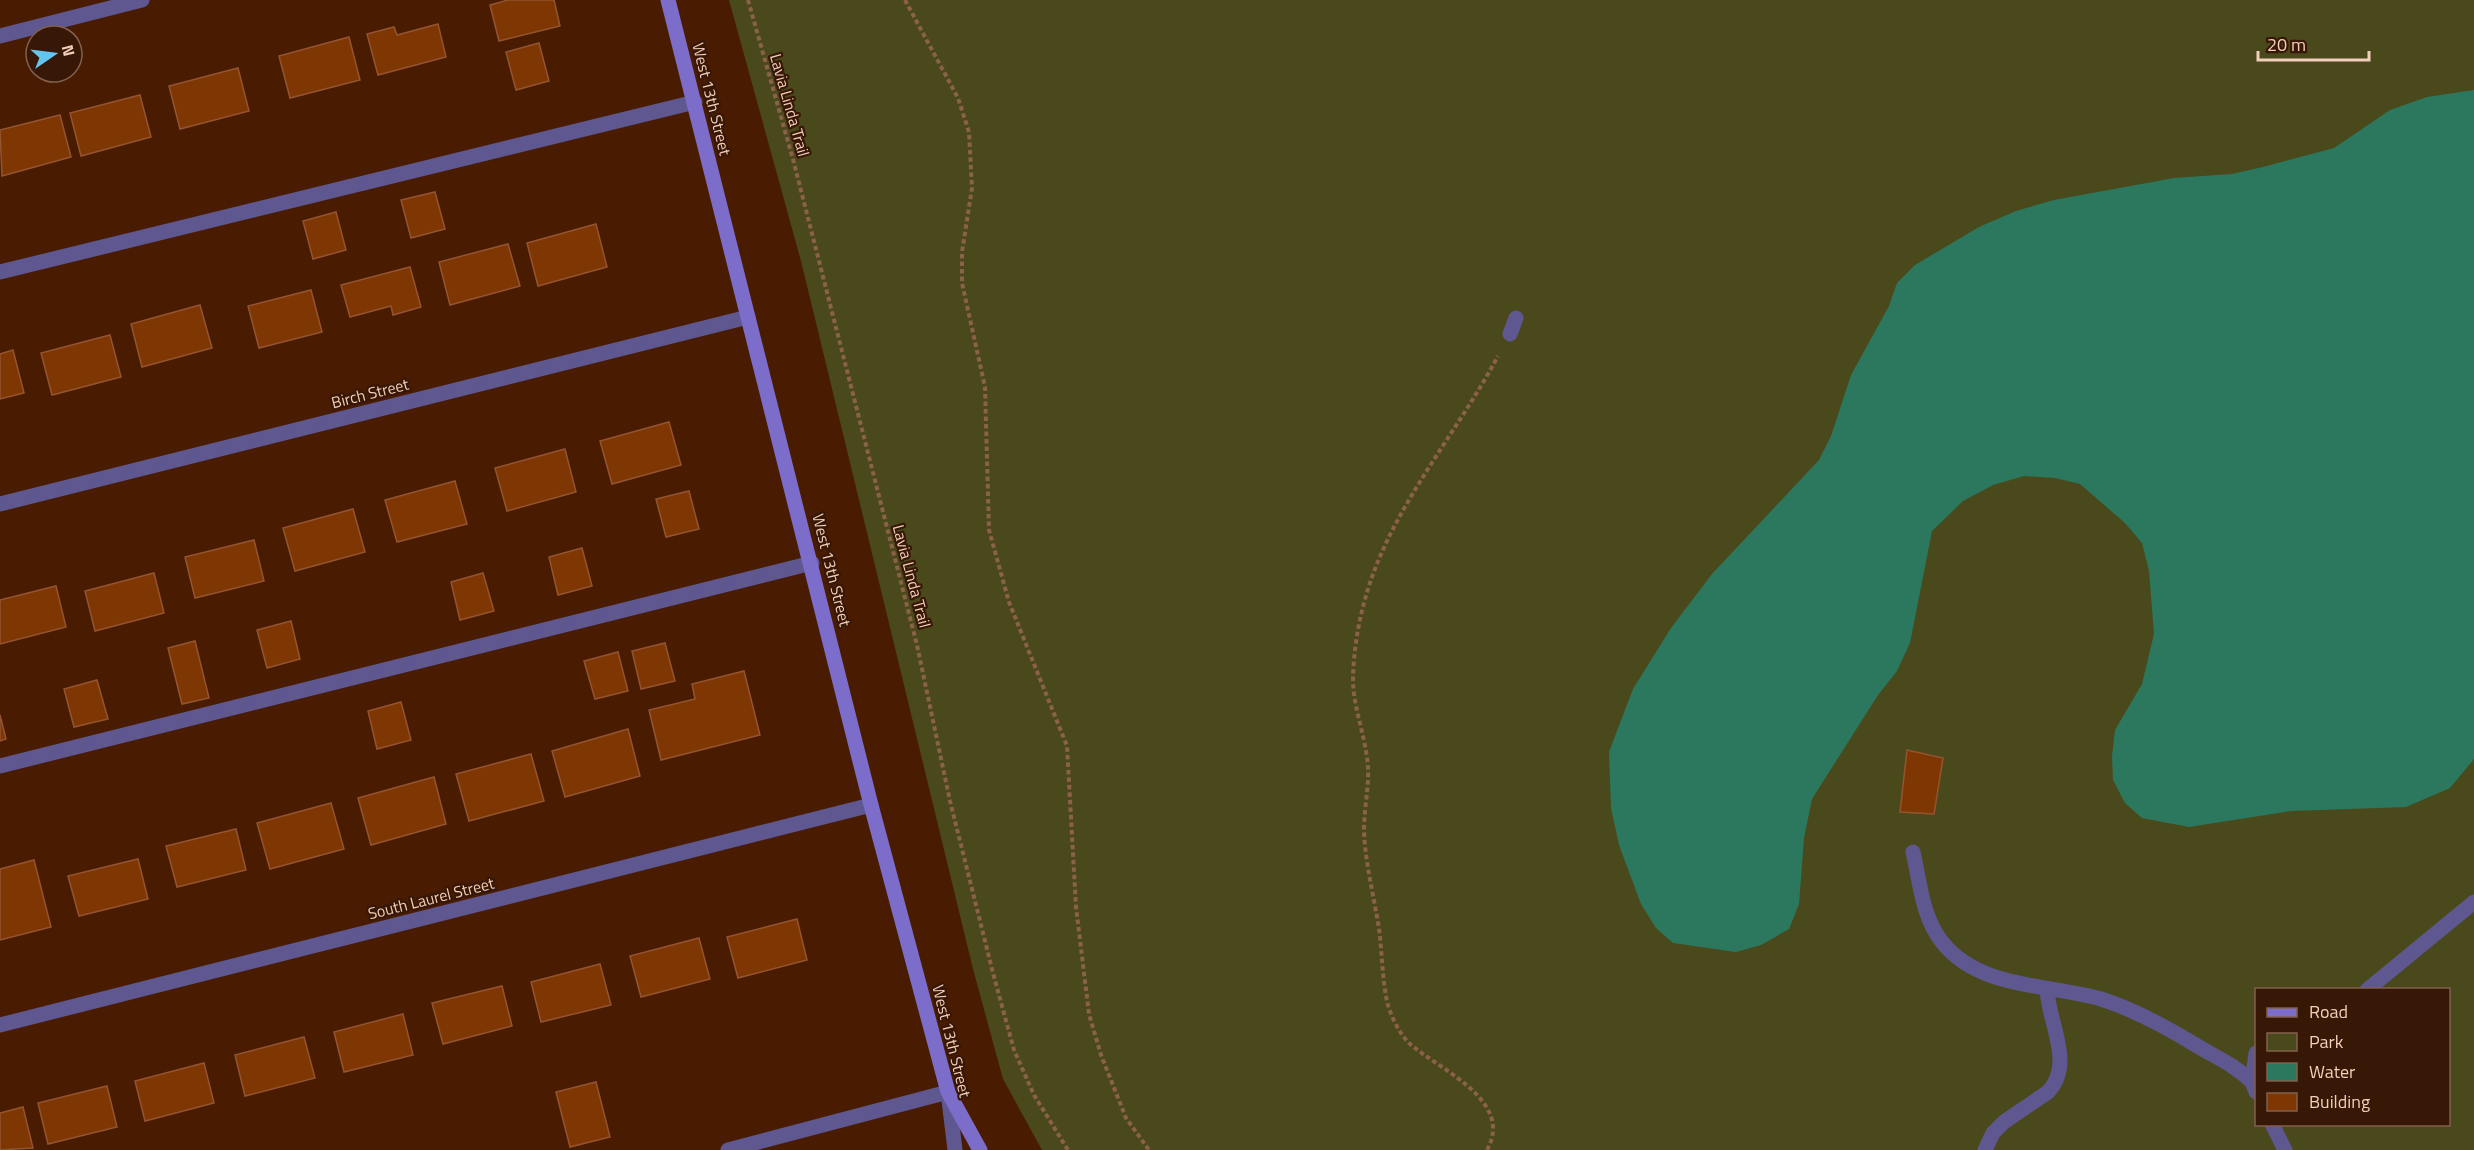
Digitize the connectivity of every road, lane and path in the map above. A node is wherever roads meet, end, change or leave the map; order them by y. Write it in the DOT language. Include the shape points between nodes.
graph roads {
  1 [pos="142,0"];
  2 [pos="668,0"];
  3 [pos="748,0"];
  4 [pos="905,0"];
  5 [pos="0,36"];
  6 [pos="695,102"];
  7 [pos="0,272"];
  8 [pos="748,317"];
  9 [pos="1516,318"];
  10 [pos="1510,334"];
  11 [pos="0,504"];
  12 [pos="812,563"];
  13 [pos="0,766"];
  14 [pos="871,805"];
  15 [pos="1913,852"];
  16 [pos="2474,902"];
  17 [pos="2369,988"];
  18 [pos="2047,989"];
  19 [pos="0,1026"];
  20 [pos="2255,1082"];
  21 [pos="948,1092"];
  22 [pos="2273,1126"];
  23 [pos="728,1150"];
  24 [pos="955,1150"];
  25 [pos="980,1150"];
  26 [pos="1068,1150"];
  27 [pos="1149,1150"];
  28 [pos="1487,1150"];
  29 [pos="1985,1150"];
  30 [pos="2285,1150"];
  1 -- 5 [label="street"];
  2 -- 6 [label="main road, West 13th Street"];
  3 -- 26 [label="path, Lavia Linda Trail" via="794,163 917,645 950,801 1014,1050 1034,1095"];
  4 -- 27 [label="path" via="958,98 969,132 972,188 962,252 962,283 985,387 989,530 1009,603 1067,746 1076,907 1089,1014 1126,1118"];
  6 -- 7 [label="street"];
  6 -- 8 [label="main road, West 13th Street"];
  8 -- 11 [label="street, Birch Street"];
  8 -- 12 [label="main road, West 13th Street"];
  9 -- 10 [label="street"];
  10 -- 28 [label="path" via="1482,387 1418,485 1378,565 1358,630 1353,683 1366,747 1366,847 1386,996 1408,1042 1481,1098 1493,1127"];
  12 -- 13 [label="street"];
  12 -- 14 [label="main road, West 13th Street"];
  14 -- 19 [label="street, South Laurel Street"];
  14 -- 21 [label="main road, West 13th Street"];
  15 -- 18 [label="street" via="1928,918 1953,954 1979,971"];
  16 -- 17 [label="street"];
  18 -- 20 [label="street" via="2102,1000 2153,1021 2233,1065"];
  18 -- 29 [label="street" via="2061,1060 2058,1078 2048,1092 1993,1133"];
  21 -- 23 [label="street"];
  21 -- 24 [label="street, West 13th Street"];
  21 -- 25 [label="main road"];
  22 -- 30 [label="street"];
}
